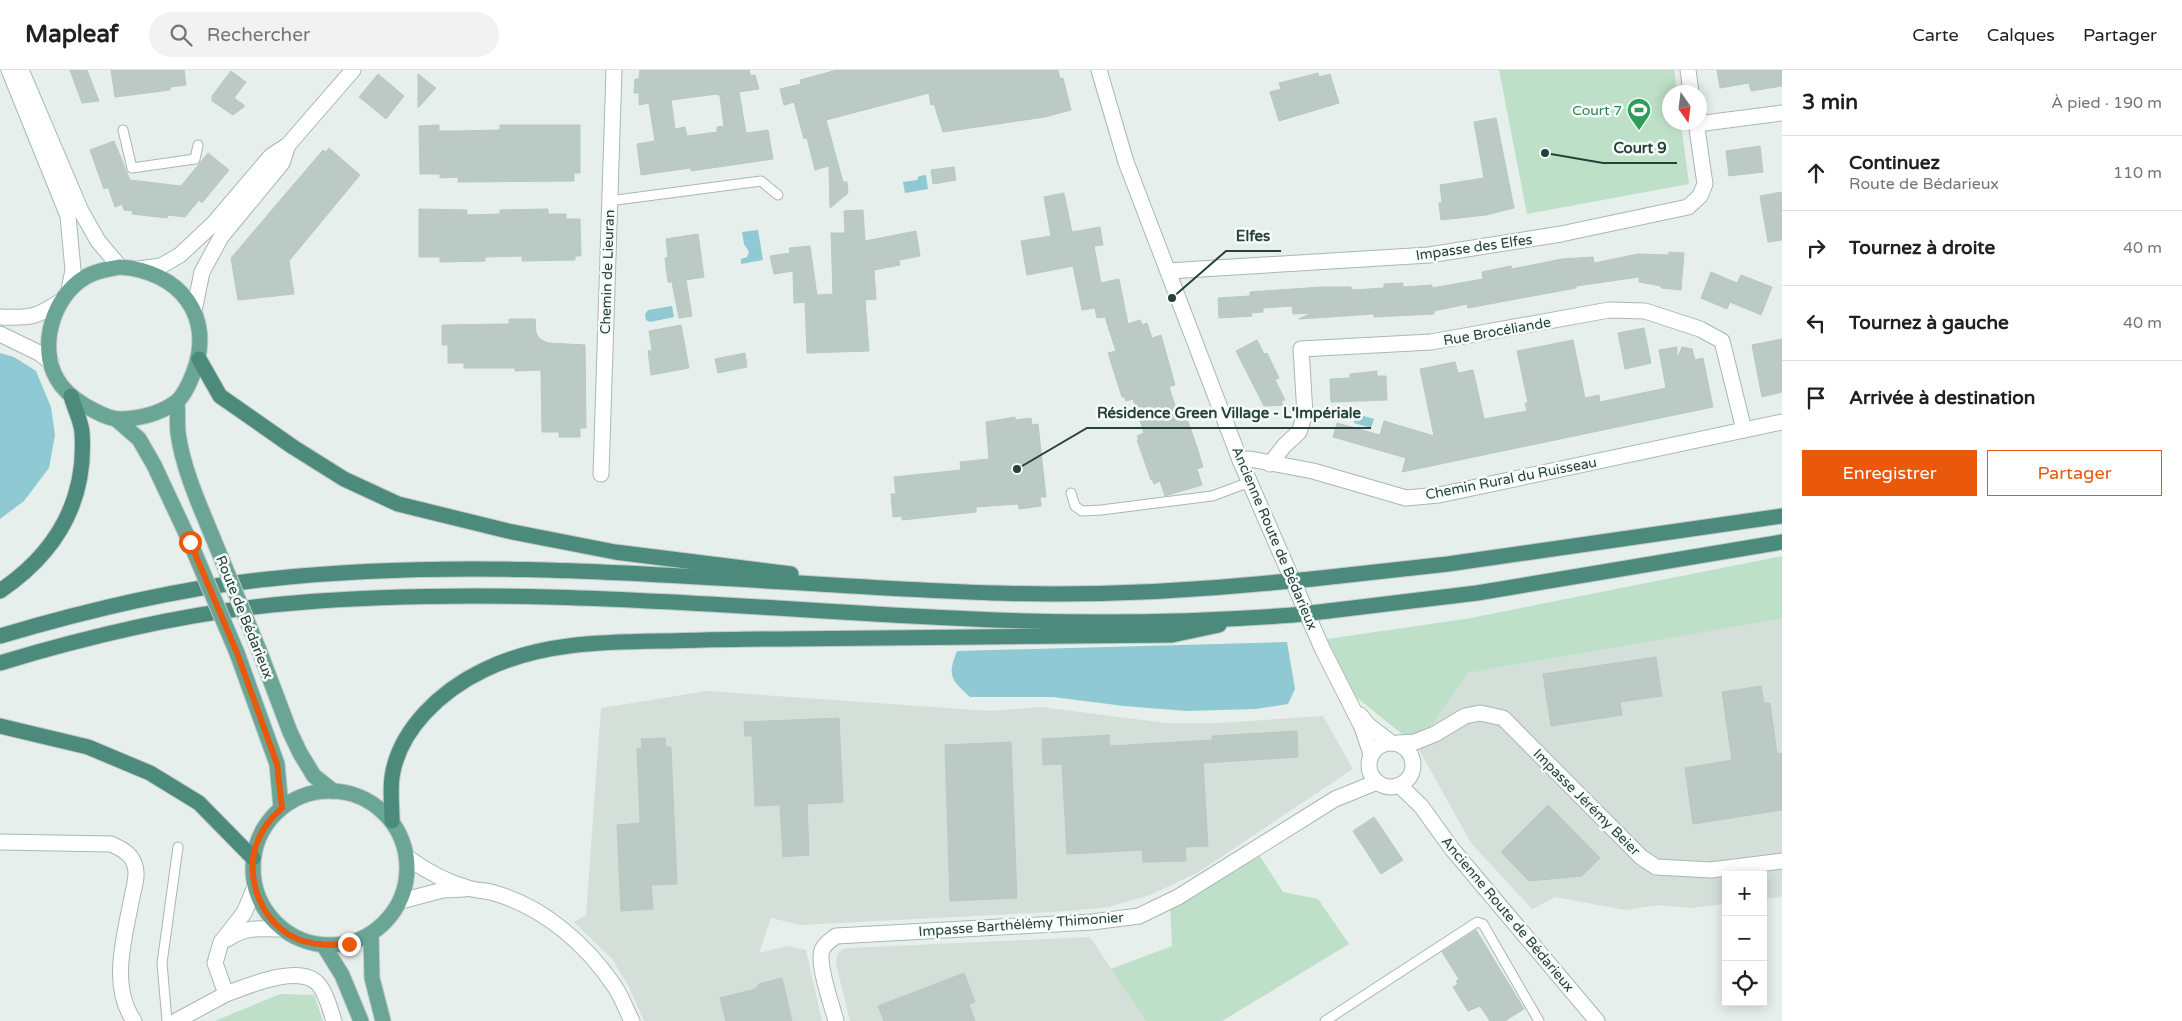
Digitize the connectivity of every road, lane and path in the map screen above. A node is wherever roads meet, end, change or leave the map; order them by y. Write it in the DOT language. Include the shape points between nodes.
graph roads {
  1 [pos="9,70"];
  2 [pos="22,70"];
  3 [pos="353,70"];
  4 [pos="614,70"];
  5 [pos="1099,70"];
  6 [pos="1688,70"];
  7 [pos="1690,85"];
  8 [pos="1782,113"];
  9 [pos="1707,122"];
  10 [pos="123,130"];
  11 [pos="1697,130"];
  12 [pos="198,145"];
  13 [pos="288,145"];
  14 [pos="778,195"];
  15 [pos="610,201"];
  16 [pos="120,267"];
  17 [pos="138,268"];
  18 [pos="1168,271"];
  19 [pos="65,296"];
  20 [pos="194,311"];
  21 [pos="0,317"];
  22 [pos="0,334"];
  23 [pos="199,359"];
  24 [pos="51,362"];
  25 [pos="71,396"];
  26 [pos="177,402"];
  27 [pos="116,419"];
  28 [pos="1782,422"];
  29 [pos="1744,430"];
  30 [pos="1240,460"];
  31 [pos="1270,464"];
  32 [pos="602,474"];
  33 [pos="1250,482"];
  34 [pos="1070,493"];
  35 [pos="1782,516"];
  36 [pos="1782,542"];
  37 [pos="843,586"];
  38 [pos="0,592"];
  39 [pos="1261,617"];
  40 [pos="0,636"];
  41 [pos="0,663"];
  42 [pos="1345,694"];
  43 [pos="0,726"];
  44 [pos="1435,734"];
  45 [pos="1394,743"];
  46 [pos="1370,758"];
  47 [pos="1412,766"];
  48 [pos="1377,782"];
  49 [pos="1399,785"];
  50 [pos="333,791"];
  51 [pos="1335,799"];
  52 [pos="1422,806"];
  53 [pos="282,808"];
  54 [pos="392,821"];
  55 [pos="0,842"];
  56 [pos="178,847"];
  57 [pos="407,857"];
  58 [pos="253,858"];
  59 [pos="1782,861"];
  60 [pos="255,887"];
  61 [pos="469,888"];
  62 [pos="401,901"];
  63 [pos="281,929"];
  64 [pos="371,934"];
  65 [pos="221,942"];
  66 [pos="324,946"];
  67 [pos="226,994"];
  68 [pos="134,1021"];
  69 [pos="166,1021"];
  70 [pos="176,1021"];
  71 [pos="334,1021"];
  72 [pos="361,1021"];
  73 [pos="383,1021"];
  74 [pos="632,1021"];
  75 [pos="836,1021"];
  76 [pos="1325,1021"];
  77 [pos="1539,1021"];
  78 [pos="1597,1021"];
  1 -- 19 [label="street" via="68,216 73,270"];
  2 -- 16 [label="street" via="81,211 98,242"];
  3 -- 13 [label="street"];
  4 -- 15 [label="street, Chemin de Lieuran"];
  5 -- 18 [label="street, Ancienne Route de Bédarieux" via="1126,162"];
  6 -- 7 [label="street"];
  8 -- 9 [label="street, Impasse des Elfes"];
  10 -- 12 [label="lane" via="132,168 195,159"];
  11 -- 18 [label="street, Impasse des Elfes" via="1705,184 1700,196 1688,207 1561,234 1429,256"];
  13 -- 17 [label="street" via="271,156 213,224 180,255 161,266"];
  13 -- 20 [label="street" via="282,163 221,237 202,272"];
  14 -- 15 [label="lane" via="761,181"];
  15 -- 32 [label="street, Chemin de Lieuran"];
  16 -- 17 [label="main road"];
  16 -- 19 [label="main road" via="101,270 84,278"];
  17 -- 20 [label="main road" via="161,276 180,291"];
  18 -- 30 [label="street, Ancienne Route de Bédarieux"];
  19 -- 21 [label="street" via="40,314 25,318"];
  19 -- 24 [label="main road" via="53,319 49,340"];
  20 -- 23 [label="main road" via="200,335"];
  22 -- 24 [label="street"];
  23 -- 26 [label="main road"];
  23 -- 37 [label="highway" via="220,396 344,479 398,504 508,531 615,552 785,573"];
  24 -- 25 [label="main road" via="57,378"];
  25 -- 27 [label="main road"];
  25 -- 38 [label="highway" via="82,430 82,473 74,498 66,520 42,558"];
  26 -- 27 [label="main road" via="154,414"];
  26 -- 50 [label="main road, Route de Bédarieux, bridge" via="182,454 194,493 290,732 314,776"];
  27 -- 53 [label="main road, Route de Bédarieux, bridge" via="139,439 190,542 237,653 277,764"];
  28 -- 29 [label="street, Chemin Rural du Ruisseau"];
  29 -- 31 [label="street, Chemin Rural du Ruisseau" via="1439,495 1406,498 1313,471"];
  29 -- 31 [label="street, Rue Brocéliande" via="1722,341 1700,329 1645,311 1609,310 1431,342 1301,349 1305,414 1299,432"];
  30 -- 31 [label="street, Chemin Rural du Ruisseau"];
  30 -- 33 [label="street, Ancienne Route de Bédarieux"];
  33 -- 34 [label="lane" via="1212,496 1101,510 1082,511 1075,506"];
  33 -- 42 [label="street, Ancienne Route de Bédarieux"];
  35 -- 37 [label="highway, bridge" via="1448,564 1268,583 1107,594"];
  36 -- 39 [label="highway, bridge" via="1477,594"];
  37 -- 40 [label="highway" via="484,569 344,573 268,579 162,596"];
  39 -- 41 [label="highway" via="1075,622 578,597 394,597 290,603 129,628"];
  39 -- 54 [label="highway" via="1172,635 732,639 564,646 484,670 464,680 428,709 400,751 392,776"];
  42 -- 45 [label="street, Ancienne Route de Bédarieux" via="1368,725"];
  42 -- 46 [label="street, Ancienne Route de Bédarieux" via="1362,727"];
  43 -- 58 [label="highway" via="88,747 150,774 199,803"];
  44 -- 45 [label="street, Impasse Jérémy Beier" via="1415,742"];
  44 -- 47 [label="street, Impasse Jérémy Beier"];
  44 -- 59 [label="street, Impasse Jérémy Beier" via="1465,716 1480,714 1503,718 1641,858 1656,867 1711,870"];
  45 -- 46 [label="street" via="1379,746"];
  45 -- 47 [label="street" via="1410,753"];
  46 -- 48 [label="street" via="1370,773"];
  46 -- 51 [label="street, Impasse Barthélémy Thimonier"];
  47 -- 49 [label="street" via="1405,782"];
  47 -- 52 [label="street, Ancienne Route de Bédarieux"];
  48 -- 49 [label="street" via="1388,787"];
  48 -- 51 [label="street, Impasse Barthélémy Thimonier"];
  49 -- 52 [label="street, Ancienne Route de Bédarieux"];
  50 -- 53 [label="main road" via="314,792"];
  50 -- 54 [label="main road" via="355,795 376,805"];
  51 -- 75 [label="street, Impasse Barthélémy Thimonier" via="1178,897 1139,916 1092,922 836,936 826,943 821,962"];
  52 -- 78 [label="street, Ancienne Route de Bédarieux" via="1452,849"];
  53 -- 58 [label="main road" via="258,839"];
  54 -- 57 [label="main road" via="402,838"];
  55 -- 68 [label="street" via="111,844 126,850 136,867 123,942 121,983 126,1008"];
  56 -- 69 [label="lane" via="162,963"];
  57 -- 61 [label="street" via="424,870"];
  57 -- 62 [label="main road" via="407,880"];
  58 -- 60 [label="main road"];
  60 -- 63 [label="main road" via="266,912"];
  60 -- 65 [label="street" via="244,913"];
  61 -- 62 [label="street" via="443,890"];
  61 -- 74 [label="street" via="494,893 524,905 577,940 615,987"];
  62 -- 64 [label="main road" via="388,920"];
  63 -- 65 [label="street" via="242,930"];
  63 -- 66 [label="main road" via="302,941"];
  64 -- 66 [label="main road" via="349,944"];
  64 -- 73 [label="main road" via="372,978"];
  65 -- 67 [label="street" via="215,963"];
  66 -- 72 [label="main road" via="342,975"];
  67 -- 70 [label="street"];
  67 -- 71 [label="street" via="262,981 304,976 318,982"];
  76 -- 77 [label="lane" via="1477,922 1483,924"];
}
